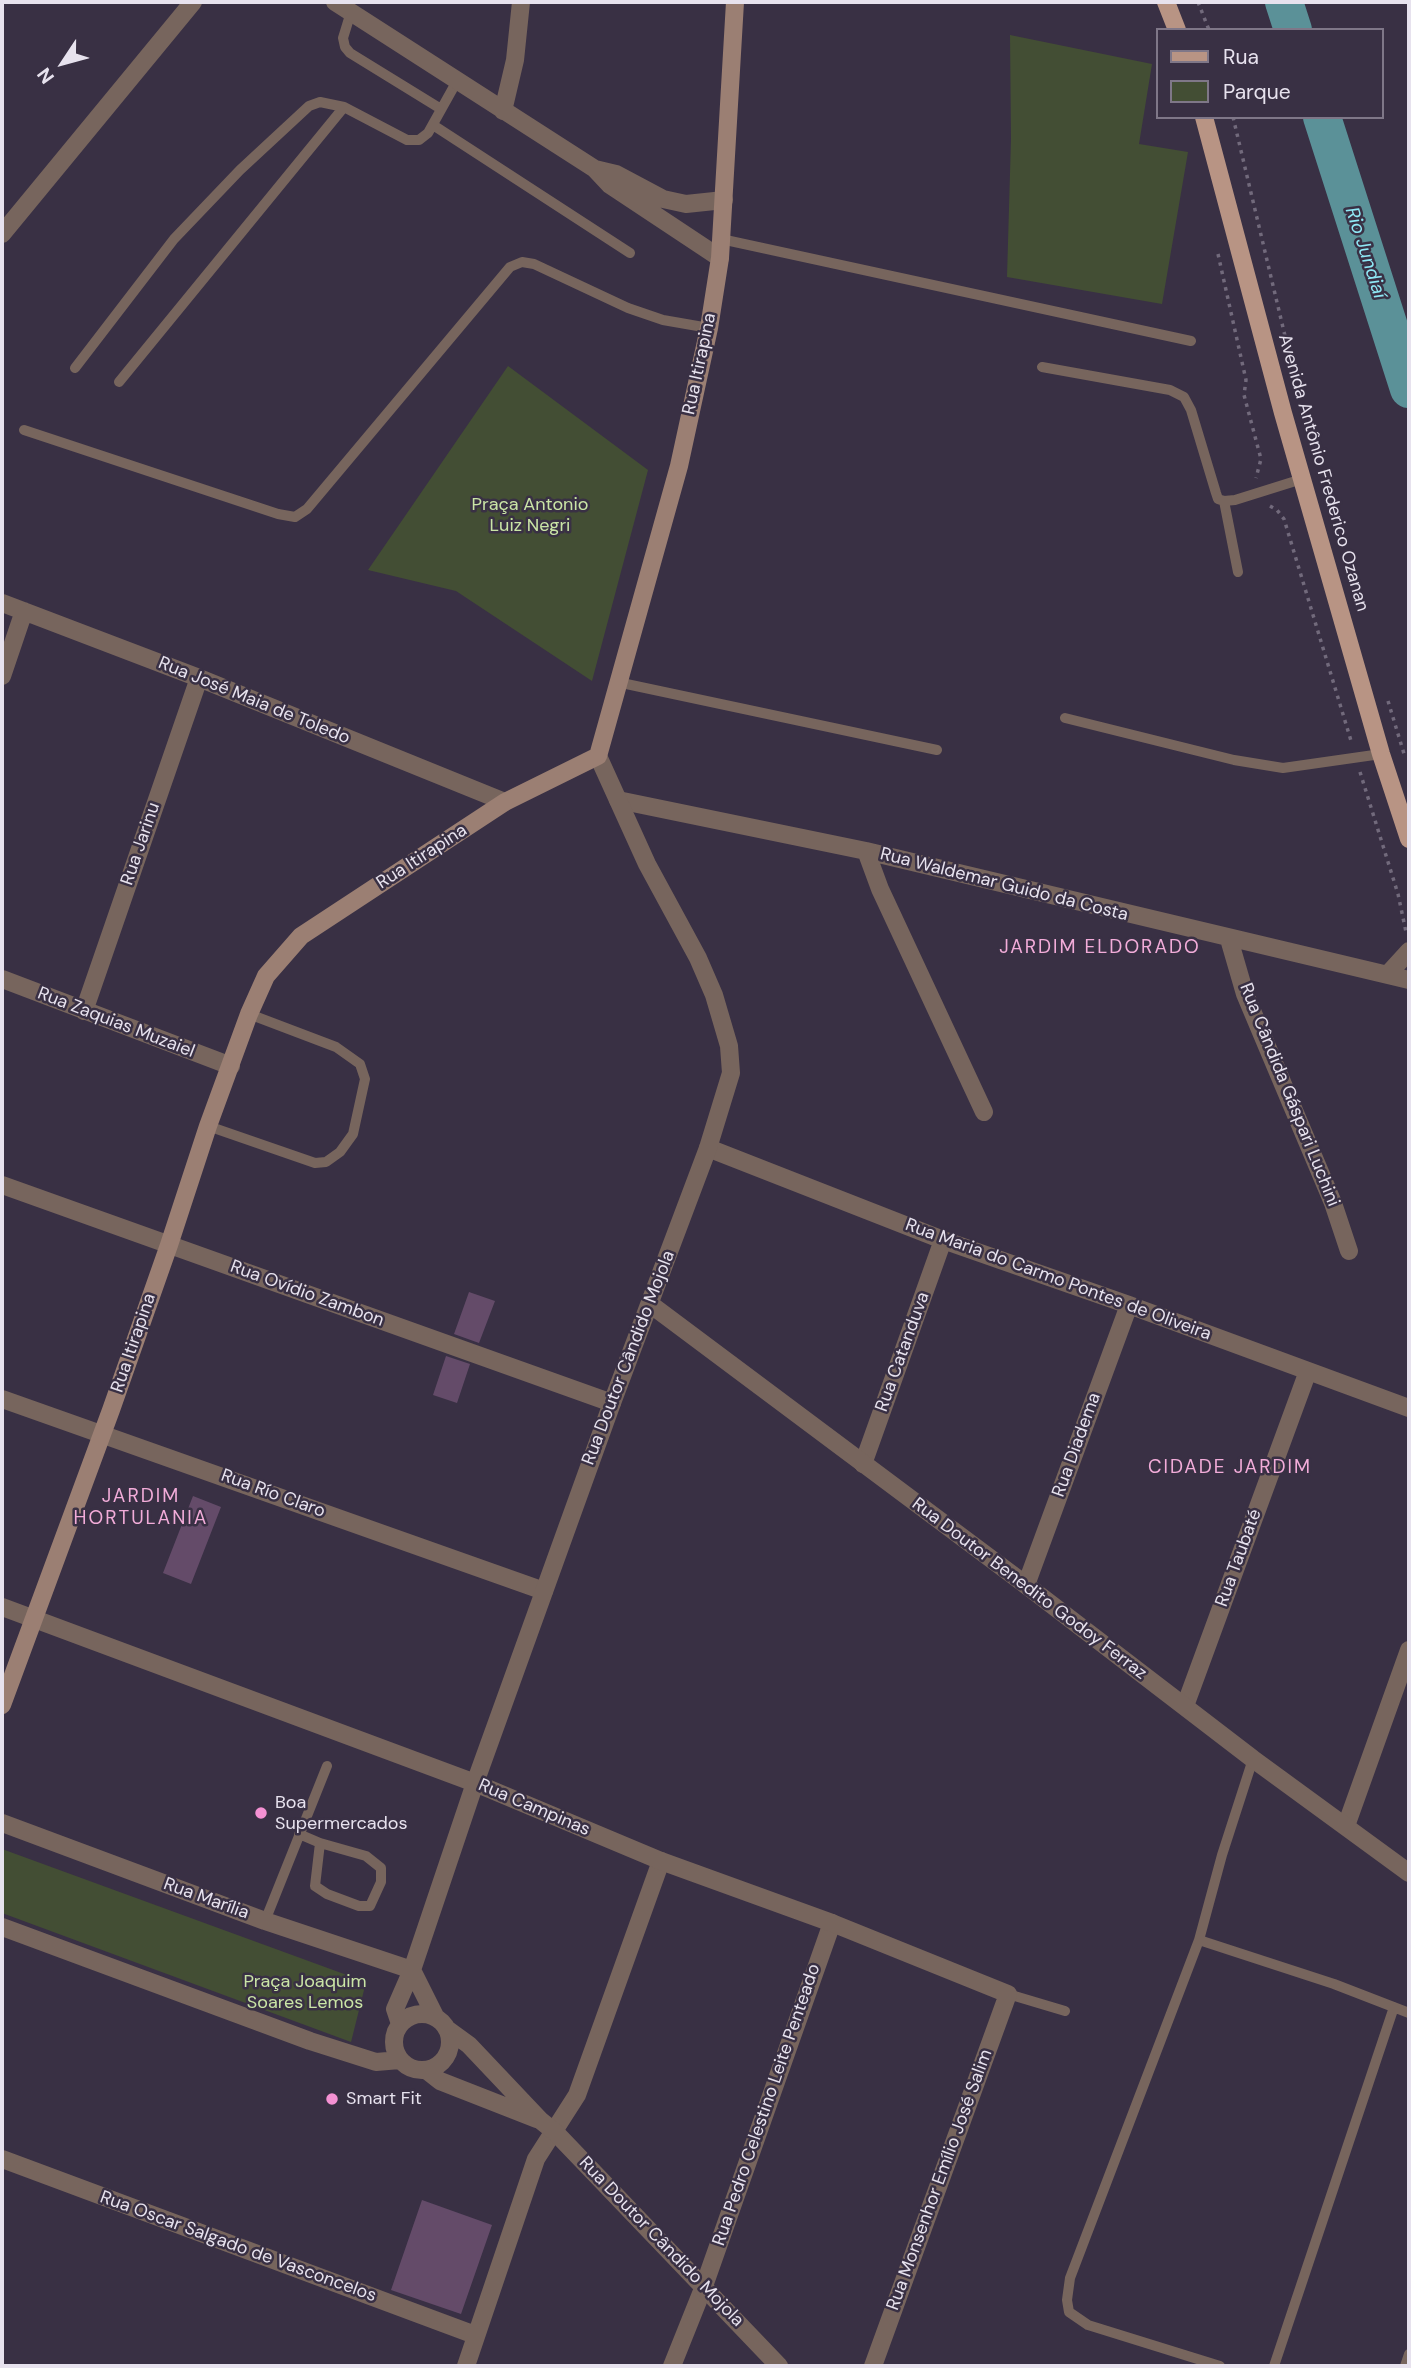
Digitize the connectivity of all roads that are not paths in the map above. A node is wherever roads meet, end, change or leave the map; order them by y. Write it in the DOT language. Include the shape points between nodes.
graph roads {
  1 [pos="194,2"];
  2 [pos="335,2"];
  3 [pos="521,2"];
  4 [pos="736,2"];
  5 [pos="1167,2"];
  6 [pos="351,12"];
  7 [pos="1176,28"];
  8 [pos="457,81"];
  9 [pos="344,107"];
  10 [pos="441,109"];
  11 [pos="503,111"];
  12 [pos="1205,119"];
  13 [pos="433,125"];
  14 [pos="595,169"];
  15 [pos="724,200"];
  16 [pos="2,234"];
  17 [pos="721,240"];
  18 [pos="630,253"];
  19 [pos="720,258"];
  20 [pos="709,328"];
  21 [pos="1191,341"];
  22 [pos="1042,367"];
  23 [pos="75,368"];
  24 [pos="119,383"];
  25 [pos="24,430"];
  26 [pos="1302,479"];
  27 [pos="1224,501"];
  28 [pos="1237,572"];
  29 [pos="2,603"];
  30 [pos="24,611"];
  31 [pos="2,677"];
  32 [pos="199,678"];
  33 [pos="617,682"];
  34 [pos="1065,718"];
  35 [pos="937,750"];
  36 [pos="1381,754"];
  37 [pos="598,756"];
  38 [pos="618,800"];
  39 [pos="505,802"];
  40 [pos="1409,839"];
  41 [pos="866,851"];
  42 [pos="1229,939"];
  43 [pos="1408,943"];
  44 [pos="1388,974"];
  45 [pos="2,979"];
  46 [pos="1409,980"];
  47 [pos="83,1011"];
  48 [pos="249,1014"];
  49 [pos="231,1066"];
  50 [pos="984,1112"];
  51 [pos="208,1126"];
  52 [pos="708,1148"];
  53 [pos="2,1185"];
  54 [pos="943,1240"];
  55 [pos="169,1245"];
  56 [pos="1349,1251"];
  57 [pos="650,1304"];
  58 [pos="1129,1305"];
  59 [pos="1308,1371"];
  60 [pos="2,1399"];
  61 [pos="612,1403"];
  62 [pos="1409,1408"];
  63 [pos="102,1433"];
  64 [pos="863,1464"];
  65 [pos="1026,1585"];
  66 [pos="544,1591"];
  67 [pos="2,1607"];
  68 [pos="35,1619"];
  69 [pos="1409,1650"];
  70 [pos="2,1705"];
  71 [pos="1185,1706"];
  72 [pos="1253,1759"];
  73 [pos="327,1766"];
  74 [pos="475,1783"];
  75 [pos="2,1823"];
  76 [pos="1346,1826"];
  77 [pos="299,1834"];
  78 [pos="320,1843"];
  79 [pos="661,1861"];
  80 [pos="1409,1873"];
  81 [pos="265,1921"];
  82 [pos="832,1923"];
  83 [pos="2,1927"];
  84 [pos="1199,1940"];
  85 [pos="412,1969"];
  86 [pos="1008,1994"];
  87 [pos="1394,2007"];
  88 [pos="1065,2011"];
  89 [pos="1409,2013"];
  90 [pos="442,2023"];
  91 [pos="400,2024"];
  92 [pos="400,2060"];
  93 [pos="426,2070"];
  94 [pos="540,2120"];
  95 [pos="555,2132"];
  96 [pos="2,2159"];
  97 [pos="704,2286"];
  98 [pos="475,2335"];
  99 [pos="1409,2354"];
  100 [pos="466,2366"];
  101 [pos="672,2366"];
  102 [pos="779,2366"];
  103 [pos="873,2366"];
  104 [pos="1220,2366"];
  105 [pos="1274,2366"];
  106 [pos="1405,2366"];
  1 -- 16 [label="street"];
  2 -- 6 [label="street"];
  3 -- 11 [label="street" via="515,60"];
  4 -- 15 [label="main road, Rua Itirapina"];
  5 -- 7 [label="main road"];
  6 -- 8 [label="street"];
  6 -- 10 [label="lane" via="343,38 350,53"];
  8 -- 10 [label="lane"];
  8 -- 11 [label="street"];
  9 -- 13 [label="lane" via="407,140 419,140"];
  9 -- 23 [label="lane" via="320,102 309,106 240,170 174,239"];
  9 -- 24 [label="lane"];
  10 -- 13 [label="lane"];
  11 -- 14 [label="street"];
  12 -- 26 [label="main road, Avenida Antônio Frederico Ozanan"];
  13 -- 18 [label="lane"];
  14 -- 15 [label="street" via="616,174 663,199 686,204"];
  14 -- 19 [label="street" via="610,185"];
  15 -- 17 [label="main road, Rua Itirapina"];
  17 -- 19 [label="main road, Rua Itirapina"];
  17 -- 21 [label="lane"];
  19 -- 20 [label="main road, Rua Itirapina"];
  20 -- 25 [label="lane" via="628,308 534,264 510,267 307,509 295,517"];
  20 -- 33 [label="main road, Rua Itirapina" via="679,466"];
  22 -- 27 [label="lane" via="1170,390 1184,397 1218,499"];
  26 -- 27 [label="lane"];
  26 -- 36 [label="main road, Avenida Antônio Frederico Ozanan"];
  27 -- 28 [label="lane"];
  29 -- 30 [label="street, Rua José Maia de Toledo"];
  30 -- 31 [label="street"];
  30 -- 32 [label="street, Rua José Maia de Toledo"];
  32 -- 39 [label="street, Rua José Maia de Toledo"];
  32 -- 47 [label="street, Rua Jarinu"];
  33 -- 35 [label="lane"];
  33 -- 37 [label="main road, Rua Itirapina"];
  34 -- 36 [label="lane" via="1283,768"];
  36 -- 40 [label="main road, Avenida Antônio Frederico Ozanan"];
  37 -- 38 [label="street, Rua Doutor Cândido Mojola"];
  37 -- 39 [label="main road, Rua Itirapina"];
  38 -- 41 [label="street, Rua Waldemar Guido da Costa"];
  38 -- 52 [label="street, Rua Doutor Cândido Mojola" via="698,958 722,1018 731,1073"];
  39 -- 48 [label="main road, Rua Itirapina" via="301,936 266,976"];
  41 -- 42 [label="street, Rua Waldemar Guido da Costa"];
  41 -- 50 [label="street"];
  42 -- 44 [label="street, Rua Waldemar Guido da Costa"];
  42 -- 56 [label="street, Rua Cândida Gáspari Luchini" via="1245,994"];
  43 -- 44 [label="street"];
  44 -- 46 [label="street, Rua Waldemar Guido da Costa"];
  45 -- 47 [label="street, Rua Zaquias Muzaiel"];
  47 -- 49 [label="street, Rua Zaquias Muzaiel"];
  48 -- 49 [label="main road, Rua Itirapina"];
  48 -- 51 [label="lane" via="336,1047 360,1065 365,1079 353,1133 340,1152 326,1162 315,1163"];
  49 -- 51 [label="main road, Rua Itirapina"];
  51 -- 55 [label="main road, Rua Itirapina"];
  52 -- 54 [label="street, Rua Maria do Carmo Pontes de Oliveira"];
  52 -- 57 [label="street, Rua Doutor Cândido Mojola"];
  53 -- 55 [label="street, Rua Ovídio Zambon"];
  54 -- 58 [label="street, Rua Maria do Carmo Pontes de Oliveira"];
  54 -- 64 [label="street, Rua Catanduva"];
  55 -- 61 [label="street, Rua Ovídio Zambon"];
  55 -- 63 [label="main road, Rua Itirapina"];
  57 -- 61 [label="street, Rua Doutor Cândido Mojola"];
  57 -- 64 [label="street, Rua Doutor Benedito Godoy Ferraz"];
  58 -- 59 [label="street, Rua Maria do Carmo Pontes de Oliveira"];
  58 -- 65 [label="street, Rua Diadema"];
  59 -- 62 [label="street, Rua Maria do Carmo Pontes de Oliveira"];
  59 -- 71 [label="street, Rua Taubaté"];
  60 -- 63 [label="street, Rua Río Claro"];
  61 -- 66 [label="street, Rua Doutor Cândido Mojola"];
  63 -- 66 [label="street, Rua Río Claro"];
  63 -- 68 [label="main road, Rua Itirapina"];
  64 -- 65 [label="street, Rua Doutor Benedito Godoy Ferraz"];
  65 -- 71 [label="street, Rua Doutor Benedito Godoy Ferraz"];
  66 -- 74 [label="street, Rua Doutor Cândido Mojola"];
  67 -- 68 [label="street, Rua Campinas"];
  68 -- 70 [label="main road, Rua Itirapina"];
  68 -- 74 [label="street, Rua Campinas"];
  69 -- 76 [label="street"];
  71 -- 72 [label="street, Rua Doutor Benedito Godoy Ferraz"];
  72 -- 76 [label="street, Rua Doutor Benedito Godoy Ferraz"];
  72 -- 84 [label="lane"];
  73 -- 77 [label="lane"];
  74 -- 79 [label="street, Rua Campinas"];
  74 -- 85 [label="street, Rua Doutor Cândido Mojola"];
  75 -- 81 [label="street, Rua Marília"];
  76 -- 80 [label="street, Rua Doutor Benedito Godoy Ferraz"];
  77 -- 78 [label="lane"];
  77 -- 81 [label="lane"];
  78 -- 78 [label="lane" via="366,1856 381,1868 381,1882 370,1906 327,1895 315,1886"];
  79 -- 82 [label="street, Rua Campinas"];
  79 -- 95 [label="street" via="577,2095"];
  81 -- 85 [label="street, Rua Marília"];
  82 -- 86 [label="street, Rua Campinas"];
  82 -- 97 [label="street, Rua Pedro Celestino Leite Penteado"];
  83 -- 92 [label="street" via="310,2041 376,2062"];
  84 -- 87 [label="lane"];
  84 -- 104 [label="lane" via="1070,2278 1067,2300 1069,2312 1088,2325"];
  85 -- 90 [label="street, Rua Doutor Cândido Mojola"];
  85 -- 91 [label="street, Rua Doutor Cândido Mojola" via="396,2009"];
  86 -- 88 [label="lane, Rua Campinas"];
  86 -- 103 [label="street, Rua Monsenhor Emílio José Salim"];
  87 -- 89 [label="lane"];
  87 -- 105 [label="lane"];
  90 -- 91 [label="street" via="429,2015 413,2015"];
  90 -- 93 [label="street" via="450,2047 442,2063"];
  90 -- 94 [label="street, Rua Doutor Cândido Mojola"];
  91 -- 92 [label="street, Rua Doutor Cândido Mojola" via="394,2035"];
  92 -- 93 [label="street, Rua Doutor Cândido Mojola" via="411,2068"];
  93 -- 94 [label="street, Rua Doutor Cândido Mojola" via="440,2081"];
  94 -- 95 [label="street, Rua Doutor Cândido Mojola"];
  95 -- 97 [label="street, Rua Doutor Cândido Mojola"];
  95 -- 98 [label="street" via="536,2159"];
  96 -- 98 [label="street, Rua Oscar Salgado de Vasconcelos"];
  97 -- 101 [label="street, Rua Pedro Celestino Leite Penteado"];
  97 -- 102 [label="street, Rua Doutor Cândido Mojola"];
  98 -- 100 [label="street"];
  99 -- 106 [label="lane"];
}
